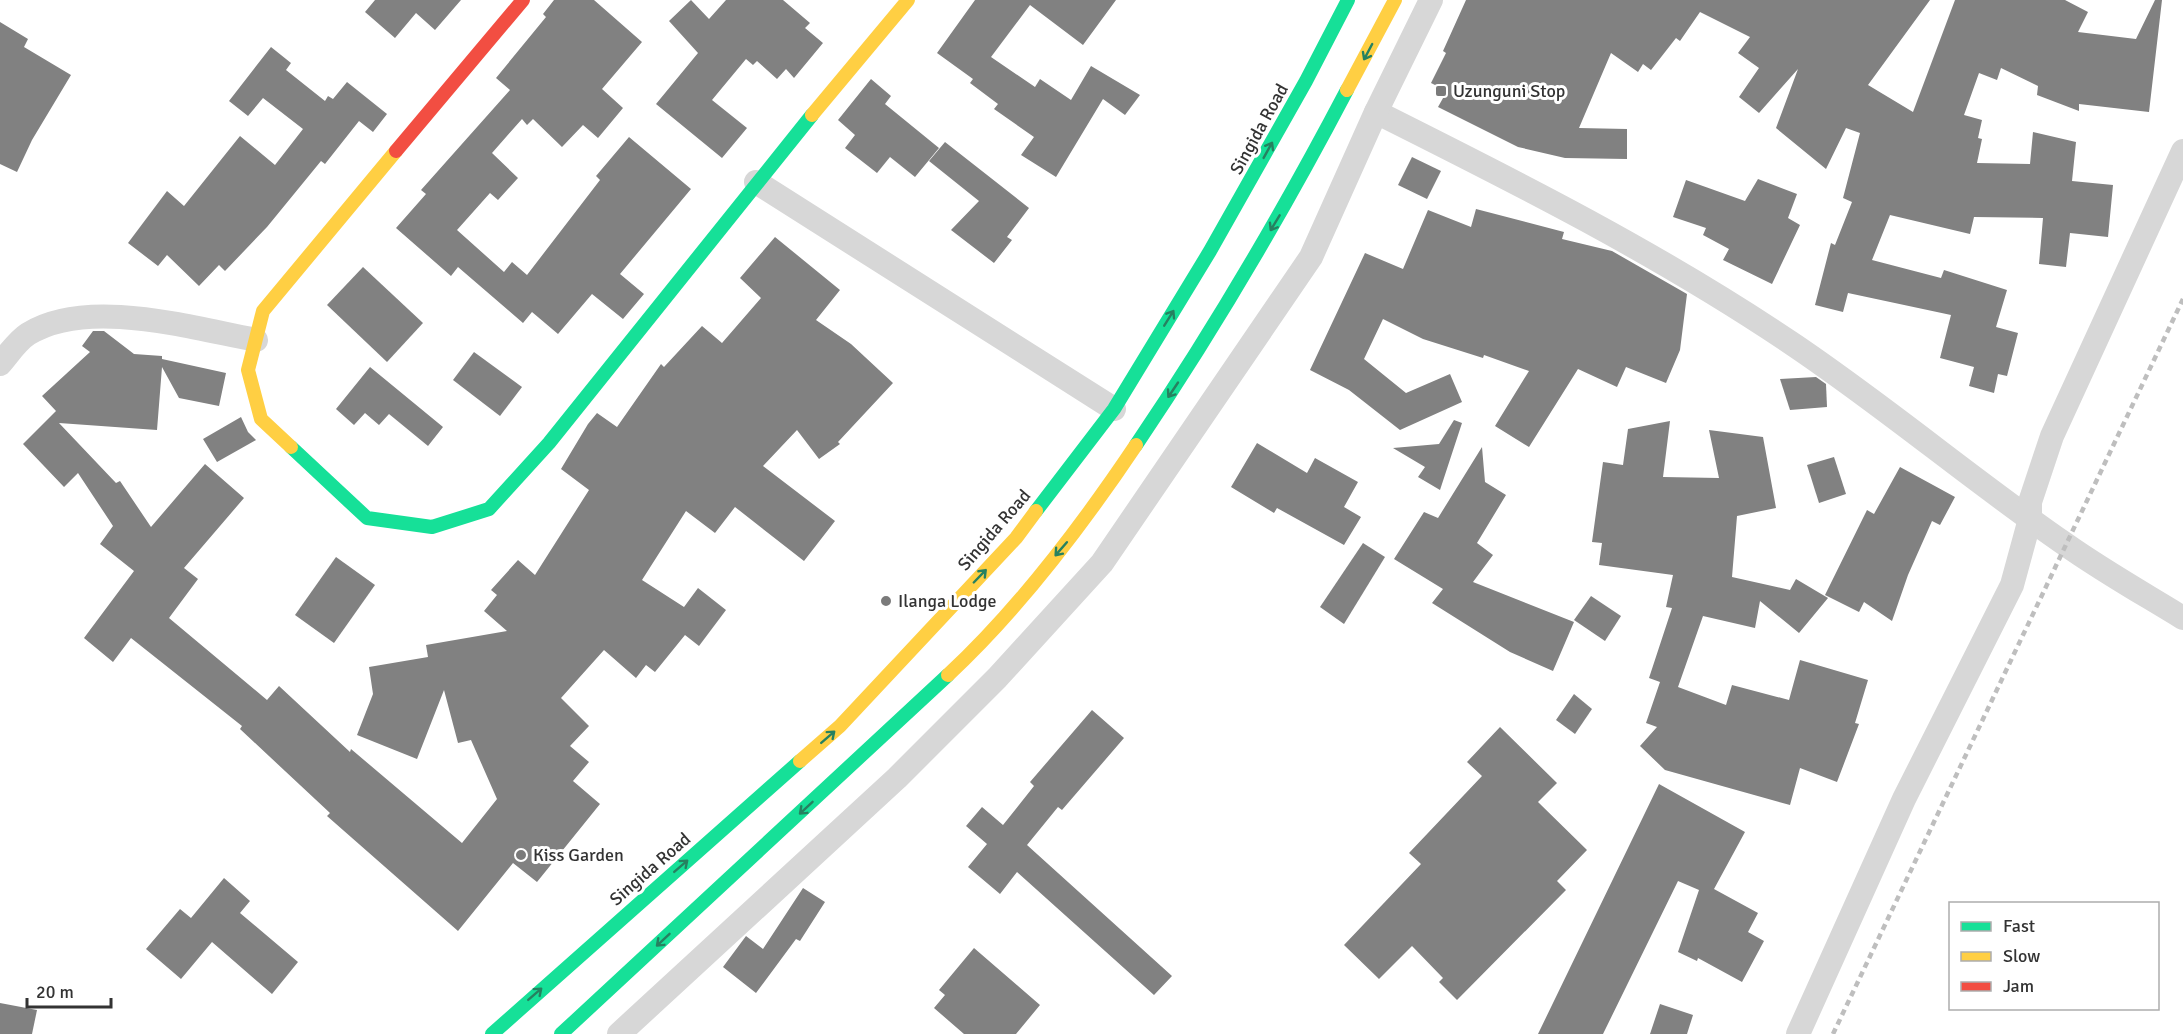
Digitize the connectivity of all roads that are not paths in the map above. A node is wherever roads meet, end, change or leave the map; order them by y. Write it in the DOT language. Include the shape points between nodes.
graph roads {
  1 [pos="523,0"];
  2 [pos="908,0"];
  3 [pos="1348,0"];
  4 [pos="1395,0"];
  5 [pos="1431,0"];
  6 [pos="1377,112"];
  7 [pos="2183,151"];
  8 [pos="756,183"];
  9 [pos="256,340"];
  10 [pos="0,364"];
  11 [pos="1114,409"];
  12 [pos="2030,519"];
  13 [pos="2183,618"];
  14 [pos="492,1034"];
  15 [pos="561,1034"];
  16 [pos="619,1034"];
  17 [pos="1798,1034"];
  1 -- 9 [label="main road" via="263,310"];
  2 -- 8 [label="main road"];
  11 -- 3 [label="main road, Singida Road, one-way" via="1216,241"];
  4 -- 15 [label="main road, one-way" via="1292,196 1182,377 1088,517 972,652"];
  5 -- 6 [label="street"];
  6 -- 12 [label="street" via="1674,267 1914,430"];
  6 -- 16 [label="street" via="1311,257 1102,563 997,678 897,778"];
  7 -- 12 [label="street" via="2052,436 2030,502"];
  8 -- 9 [label="main road" via="549,443 489,509 432,527 367,518 261,419 248,370"];
  8 -- 11 [label="street"];
  9 -- 10 [label="street" via="124,316 55,321 26,335"];
  14 -- 11 [label="main road, Singida Road, one-way" via="840,726 1016,538"];
  12 -- 13 [label="street"];
  12 -- 17 [label="street" via="2012,585 1904,799"];
}
